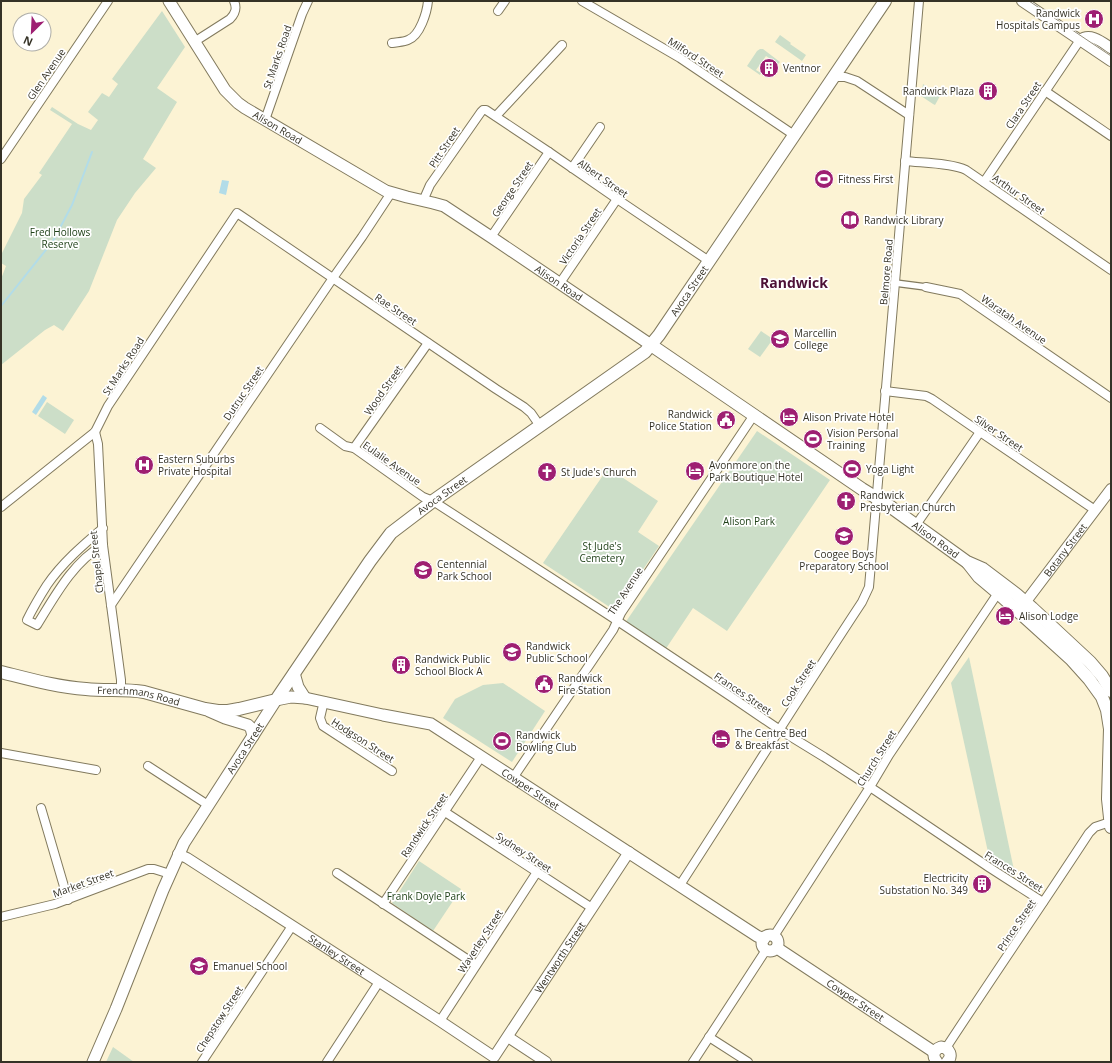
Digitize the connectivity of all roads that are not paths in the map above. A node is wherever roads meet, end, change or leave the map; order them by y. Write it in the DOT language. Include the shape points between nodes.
graph roads {
  1 [pos="108,1"];
  2 [pos="169,1"];
  3 [pos="234,1"];
  4 [pos="308,1"];
  5 [pos="428,1"];
  6 [pos="505,1"];
  7 [pos="583,1"];
  8 [pos="885,1"];
  9 [pos="919,1"];
  10 [pos="1022,1"];
  11 [pos="498,11"];
  12 [pos="1080,40"];
  13 [pos="194,42"];
  14 [pos="392,42"];
  15 [pos="562,45"];
  16 [pos="1111,48"];
  17 [pos="1111,61"];
  18 [pos="834,77"];
  19 [pos="1045,91"];
  20 [pos="486,110"];
  21 [pos="909,115"];
  22 [pos="496,116"];
  23 [pos="265,120"];
  24 [pos="600,126"];
  25 [pos="794,136"];
  26 [pos="1111,136"];
  27 [pos="549,152"];
  28 [pos="1,159"];
  29 [pos="905,161"];
  30 [pos="572,168"];
  31 [pos="984,182"];
  32 [pos="391,193"];
  33 [pos="423,200"];
  34 [pos="617,200"];
  35 [pos="237,213"];
  36 [pos="492,237"];
  37 [pos="709,260"];
  38 [pos="1111,270"];
  39 [pos="333,278"];
  40 [pos="560,283"];
  41 [pos="895,283"];
  42 [pos="926,287"];
  43 [pos="428,343"];
  44 [pos="651,345"];
  45 [pos="885,391"];
  46 [pos="1111,398"];
  47 [pos="754,415"];
  48 [pos="540,426"];
  49 [pos="320,428"];
  50 [pos="95,432"];
  51 [pos="980,432"];
  52 [pos="354,448"];
  53 [pos="1111,489"];
  54 [pos="876,497"];
  55 [pos="432,501"];
  56 [pos="1,507"];
  57 [pos="1095,510"];
  58 [pos="916,525"];
  59 [pos="103,528"];
  60 [pos="103,545"];
  61 [pos="967,562"];
  62 [pos="998,593"];
  63 [pos="111,605"];
  64 [pos="1022,607"];
  65 [pos="617,621"];
  66 [pos="1,672"];
  67 [pos="294,673"];
  68 [pos="121,690"];
  69 [pos="1111,690"];
  70 [pos="305,698"];
  71 [pos="276,700"];
  72 [pos="324,701"];
  73 [pos="199,707"];
  74 [pos="1109,708"];
  75 [pos="780,730"];
  76 [pos="253,736"];
  77 [pos="1,753"];
  78 [pos="481,757"];
  79 [pos="148,766"];
  80 [pos="96,770"];
  81 [pos="392,771"];
  82 [pos="514,778"];
  83 [pos="870,787"];
  84 [pos="208,805"];
  85 [pos="41,808"];
  86 [pos="445,812"];
  87 [pos="1111,824"];
  88 [pos="629,852"];
  89 [pos="178,854"];
  90 [pos="537,872"];
  91 [pos="337,873"];
  92 [pos="170,874"];
  93 [pos="680,885"];
  94 [pos="68,900"];
  95 [pos="1043,902"];
  96 [pos="383,904"];
  97 [pos="592,908"];
  98 [pos="1,917"];
  99 [pos="292,926"];
  100 [pos="769,938"];
  101 [pos="772,949"];
  102 [pos="476,965"];
  103 [pos="380,982"];
  104 [pos="440,1021"];
  105 [pos="508,1037"];
  106 [pos="709,1037"];
  107 [pos="946,1048"];
  108 [pos="492,1060"];
  109 [pos="943,1060"];
  110 [pos="93,1062"];
  111 [pos="202,1062"];
  112 [pos="327,1062"];
  113 [pos="546,1062"];
  114 [pos="693,1062"];
  115 [pos="748,1062"];
  1 -- 28 [label="street, Glen Avenue"];
  2 -- 13 [label="main road, Alison Road"];
  3 -- 13 [label="street" via="234,15"];
  4 -- 23 [label="street, St Marks Road"];
  5 -- 14 [label="street" via="417,33 409,40"];
  6 -- 11 [label="street"];
  7 -- 25 [label="street, Milford Street" via="680,58"];
  8 -- 18 [label="main road, Avoca Street"];
  9 -- 21 [label="street, Belmore Road"];
  10 -- 12 [label="street"];
  12 -- 16 [label="street" via="1086,36 1094,38"];
  12 -- 17 [label="street"];
  12 -- 19 [label="street, Clara Street"];
  13 -- 23 [label="main road, Alison Road" via="225,90 245,108"];
  15 -- 22 [label="street"];
  18 -- 21 [label="street" via="858,81"];
  18 -- 25 [label="main road, Avoca Street"];
  19 -- 26 [label="street"];
  19 -- 31 [label="street, Clara Street"];
  20 -- 22 [label="street, Albert Street"];
  20 -- 33 [label="street, Pitt Street" via="483,110 471,125 430,185"];
  21 -- 29 [label="street, Belmore Road"];
  22 -- 27 [label="street, Albert Street"];
  23 -- 32 [label="main road, Alison Road"];
  24 -- 30 [label="street"];
  25 -- 37 [label="main road, Avoca Street"];
  27 -- 30 [label="street, Albert Street"];
  27 -- 36 [label="street, George Street"];
  29 -- 31 [label="street, Arthur Street" via="959,167"];
  29 -- 41 [label="street, Belmore Road"];
  30 -- 34 [label="street, Albert Street"];
  31 -- 38 [label="street, Arthur Street"];
  32 -- 33 [label="main road, Alison Road"];
  32 -- 39 [label="street, Dutruc Street"];
  33 -- 36 [label="main road, Alison Road" via="444,206"];
  34 -- 37 [label="street, Albert Street"];
  34 -- 40 [label="street, Victoria Street"];
  35 -- 39 [label="street, Rae Street"];
  35 -- 50 [label="street, St Marks Road" via="108,406"];
  36 -- 40 [label="main road, Alison Road"];
  37 -- 44 [label="main road, Avoca Street"];
  39 -- 43 [label="street, Rae Street"];
  39 -- 63 [label="street, Dutruc Street"];
  40 -- 44 [label="main road, Alison Road"];
  41 -- 42 [label="street, Waratah Avenue"];
  41 -- 45 [label="street, Belmore Road"];
  42 -- 46 [label="street, Waratah Avenue" via="960,294"];
  43 -- 48 [label="street, Rae Street" via="524,407"];
  43 -- 52 [label="street, Wood Street"];
  44 -- 47 [label="main road, Alison Road"];
  44 -- 48 [label="main road, Avoca Street" via="643,354"];
  45 -- 51 [label="street, Silver Street" via="926,396"];
  45 -- 54 [label="street, Belmore Road"];
  47 -- 54 [label="main road, Alison Road"];
  47 -- 65 [label="street, The Avenue"];
  48 -- 55 [label="main road, Avoca Street"];
  49 -- 52 [label="street, Eulalie Avenue" via="345,446"];
  50 -- 56 [label="street, St Marks Road"];
  50 -- 59 [label="street, Chapel Street"];
  51 -- 57 [label="street, Silver Street"];
  51 -- 58 [label="street"];
  52 -- 55 [label="street, Eulalie Avenue"];
  53 -- 57 [label="street, Botany Street"];
  54 -- 58 [label="main road, Alison Road"];
  54 -- 75 [label="street, Cook Street" via="870,578 866,596"];
  55 -- 65 [label="street, Frances Street"];
  55 -- 67 [label="main road, Avoca Street" via="387,537"];
  57 -- 64 [label="street, Botany Street"];
  58 -- 61 [label="main road, Alison Road"];
  59 -- 60 [label="street, Chapel Street"];
  59 -- 60 [label="street" via="82,546 47,585 27,620 37,625 58,591 77,567"];
  60 -- 63 [label="street, Chapel Street"];
  61 -- 62 [label="main road, Alison Road" via="979,577"];
  61 -- 64 [label="main road, Alison Road" via="983,569"];
  62 -- 64 [label="main road, Alison Road"];
  62 -- 83 [label="street, Church Street"];
  63 -- 68 [label="street, Chapel Street"];
  64 -- 69 [label="main road, Alison Road" via="1090,662"];
  64 -- 74 [label="main road, Alison Road" via="1089,679"];
  65 -- 75 [label="street, Frances Street"];
  65 -- 82 [label="street, The Avenue"];
  66 -- 68 [label="main road, Frenchmans Road" via="78,688"];
  67 -- 70 [label="main road"];
  67 -- 71 [label="main road, Avoca Street"];
  68 -- 73 [label="main road, Frenchmans Road" via="144,692"];
  70 -- 71 [label="main road, Cowper Street" via="291,696"];
  70 -- 72 [label="main road, Cowper Street"];
  71 -- 73 [label="main road, Frenchmans Road" via="228,711"];
  71 -- 76 [label="main road, Avoca Street"];
  72 -- 78 [label="main road, Cowper Street" via="431,724"];
  72 -- 81 [label="street, Hodgson Street" via="320,718 323,726"];
  73 -- 76 [label="main road" via="248,725"];
  74 -- 87 [label="main road, Alison Road" via="1108,810"];
  75 -- 83 [label="street, Frances Street"];
  75 -- 93 [label="street, Cook Street"];
  76 -- 84 [label="main road, Avoca Street"];
  77 -- 80 [label="street"];
  78 -- 82 [label="main road, Cowper Street"];
  78 -- 86 [label="street, Randwick Street"];
  79 -- 84 [label="street"];
  82 -- 88 [label="main road, Cowper Street"];
  83 -- 95 [label="street, Frances Street"];
  83 -- 100 [label="street, Church Street"];
  84 -- 89 [label="main road, Avoca Street"];
  85 -- 94 [label="street"];
  86 -- 90 [label="street, Sydney Street"];
  86 -- 96 [label="street, Randwick Street"];
  87 -- 95 [label="street, Prince Street" via="1096,826 1090,831"];
  88 -- 93 [label="main road, Cowper Street"];
  88 -- 97 [label="street, Wentworth Street"];
  89 -- 92 [label="main road, Avoca Street"];
  89 -- 99 [label="street, Stanley Street"];
  90 -- 97 [label="street, Sydney Street"];
  90 -- 102 [label="street, Waverley Street"];
  91 -- 96 [label="street"];
  92 -- 94 [label="street, Market Street" via="154,869 148,870"];
  92 -- 110 [label="main road, Avoca Street"];
  93 -- 100 [label="main road, Cowper Street" via="757,936"];
  94 -- 98 [label="street, Market Street"];
  95 -- 107 [label="street, Prince Street"];
  96 -- 102 [label="street"];
  97 -- 105 [label="street, Wentworth Street"];
  99 -- 103 [label="street, Stanley Street"];
  99 -- 111 [label="street, Chepstow Street"];
  100 -- 101 [label="main road" via="778,942"];
  101 -- 106 [label="street"];
  101 -- 109 [label="main road, Cowper Street"];
  102 -- 104 [label="street, Waverley Street"];
  103 -- 104 [label="street, Stanley Street"];
  103 -- 112 [label="street"];
  104 -- 108 [label="street, Stanley Street"];
  105 -- 108 [label="street, Wentworth Street"];
  105 -- 113 [label="street"];
  106 -- 114 [label="street"];
  106 -- 115 [label="street"];
  107 -- 109 [label="main road" via="950,1054"];
}
